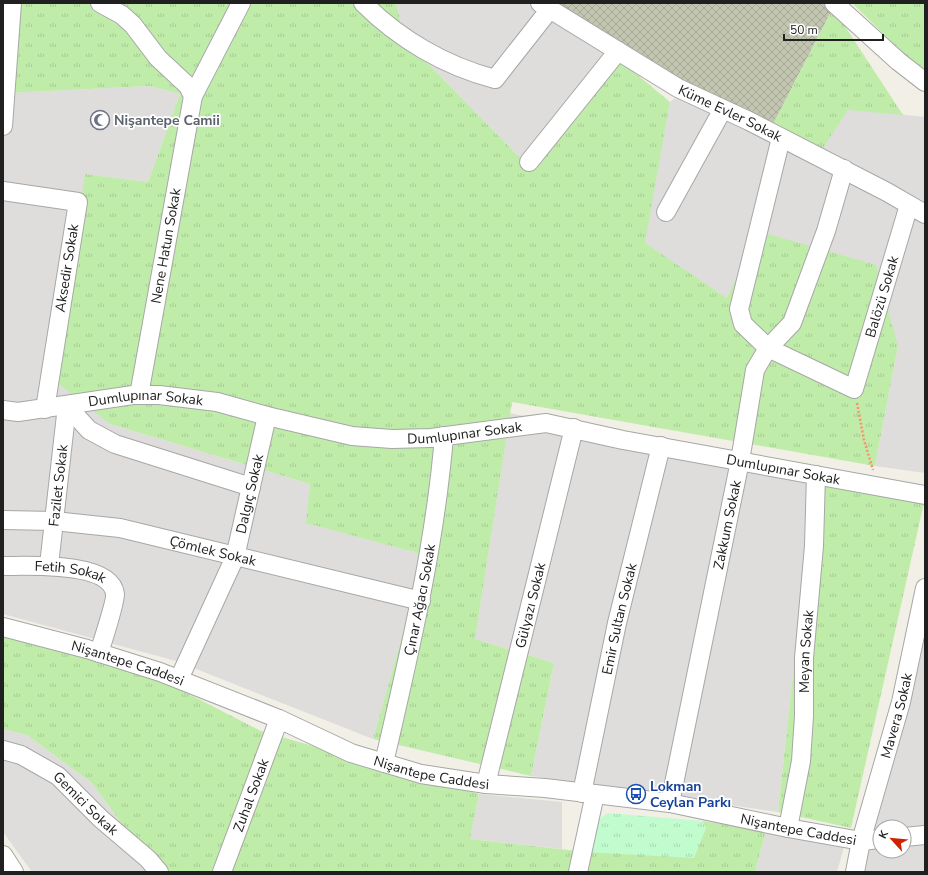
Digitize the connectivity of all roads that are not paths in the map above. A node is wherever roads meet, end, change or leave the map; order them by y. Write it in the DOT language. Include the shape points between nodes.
graph roads {
  1 [pos="12,3"];
  2 [pos="100,3"];
  3 [pos="241,3"];
  4 [pos="363,3"];
  5 [pos="834,3"];
  6 [pos="546,6"];
  7 [pos="618,51"];
  8 [pos="925,82"];
  9 [pos="193,96"];
  10 [pos="723,109"];
  11 [pos="3,126"];
  12 [pos="781,138"];
  13 [pos="529,162"];
  14 [pos="844,169"];
  15 [pos="3,191"];
  16 [pos="909,204"];
  17 [pos="666,212"];
  18 [pos="925,214"];
  19 [pos="768,348"];
  20 [pos="139,395"];
  21 [pos="67,406"];
  22 [pos="45,408"];
  23 [pos="3,410"];
  24 [pos="267,416"];
  25 [pos="574,428"];
  26 [pos="444,436"];
  27 [pos="661,446"];
  28 [pos="740,461"];
  29 [pos="816,475"];
  30 [pos="251,487"];
  31 [pos="925,495"];
  32 [pos="3,520"];
  33 [pos="54,520"];
  34 [pos="235,557"];
  35 [pos="49,565"];
  36 [pos="3,566"];
  37 [pos="925,588"];
  38 [pos="421,601"];
  39 [pos="3,627"];
  40 [pos="99,653"];
  41 [pos="179,679"];
  42 [pos="279,719"];
  43 [pos="3,750"];
  44 [pos="384,763"];
  45 [pos="486,784"];
  46 [pos="589,793"];
  47 [pos="670,803"];
  48 [pos="788,828"];
  49 [pos="925,835"];
  50 [pos="912,836"];
  51 [pos="872,840"];
  52 [pos="861,841"];
  53 [pos="3,855"];
  54 [pos="152,870"];
  55 [pos="14,872"];
  56 [pos="222,872"];
  57 [pos="578,872"];
  58 [pos="855,872"];
  1 -- 11 [label="street"];
  2 -- 9 [label="street" via="122,15 133,25 158,58 188,86"];
  3 -- 9 [label="street, Nene Hatun Sokak"];
  4 -- 6 [label="street" via="392,28 430,53 462,69 495,79"];
  5 -- 8 [label="street"];
  6 -- 7 [label="street, Küme Evler Sokak"];
  7 -- 10 [label="street, Küme Evler Sokak" via="678,88"];
  7 -- 13 [label="street"];
  9 -- 20 [label="street, Nene Hatun Sokak"];
  10 -- 12 [label="street, Küme Evler Sokak"];
  10 -- 17 [label="street"];
  12 -- 14 [label="street, Küme Evler Sokak"];
  12 -- 19 [label="street" via="739,309 743,324"];
  14 -- 16 [label="street, Küme Evler Sokak"];
  14 -- 19 [label="street, Zakkum Sokak" via="826,230 792,323"];
  15 -- 22 [label="street, Aksedir Sokak" via="78,202"];
  16 -- 18 [label="street, Küme Evler Sokak"];
  16 -- 19 [label="street, Balözü Sokak" via="854,389"];
  19 -- 28 [label="street, Zakkum Sokak" via="755,370"];
  20 -- 21 [label="street, Dumlupınar Sokak"];
  20 -- 24 [label="street, Dumlupınar Sokak" via="217,402"];
  21 -- 22 [label="street, Dumlupınar Sokak"];
  21 -- 30 [label="street" via="89,430 115,444"];
  21 -- 33 [label="street, Fazilet Sokak"];
  22 -- 23 [label="street, Dumlupınar Sokak" via="18,412"];
  24 -- 26 [label="street, Dumlupınar Sokak" via="352,436 392,439"];
  24 -- 30 [label="street, Dalgıç Sokak"];
  25 -- 26 [label="street, Dumlupınar Sokak" via="546,423"];
  25 -- 27 [label="street, Dumlupınar Sokak"];
  25 -- 45 [label="street, Gülyazı Sokak"];
  26 -- 38 [label="street, Çınar Ağacı Sokak" via="434,529"];
  27 -- 28 [label="street, Dumlupınar Sokak"];
  27 -- 46 [label="street, Emir Sultan Sokak" via="617,623"];
  28 -- 29 [label="street, Dumlupınar Sokak"];
  28 -- 47 [label="street, Zakkum Sokak"];
  29 -- 31 [label="street, Dumlupınar Sokak"];
  29 -- 48 [label="street, Meyan Sokak" via="814,546 804,658 801,761"];
  30 -- 34 [label="street, Dalgıç Sokak"];
  32 -- 33 [label="street, Çömlek Sokak"];
  33 -- 34 [label="street, Çömlek Sokak" via="120,528"];
  33 -- 35 [label="street, Fazilet Sokak"];
  34 -- 38 [label="street, Çömlek Sokak"];
  34 -- 41 [label="street, Dalgıç Sokak"];
  35 -- 36 [label="street, Fetih Sokak"];
  35 -- 40 [label="street, Fetih Sokak" via="87,571 104,578 112,585 116,595"];
  37 -- 52 [label="street, Mavera Sokak" via="901,702"];
  38 -- 44 [label="street, Çınar Ağacı Sokak"];
  39 -- 40 [label="street, Nişantepe Caddesi"];
  40 -- 41 [label="street, Nişantepe Caddesi"];
  41 -- 42 [label="street, Nişantepe Caddesi"];
  42 -- 44 [label="street, Nişantepe Caddesi" via="351,753"];
  42 -- 56 [label="street, Zuhal Sokak"];
  43 -- 54 [label="street, Gemici Sokak" via="21,755 58,776 148,859"];
  44 -- 45 [label="street, Nişantepe Caddesi" via="421,774"];
  45 -- 46 [label="street, Nişantepe Caddesi"];
  46 -- 47 [label="street, Nişantepe Caddesi"];
  46 -- 57 [label="street, Emir Sultan Sokak"];
  47 -- 48 [label="street, Nişantepe Caddesi"];
  48 -- 52 [label="street, Nişantepe Caddesi"];
  49 -- 50 [label="street"];
  51 -- 52 [label="street, Nişantepe Caddesi"];
  52 -- 58 [label="street, Mavera Sokak"];
  53 -- 55 [label="street"];
}
